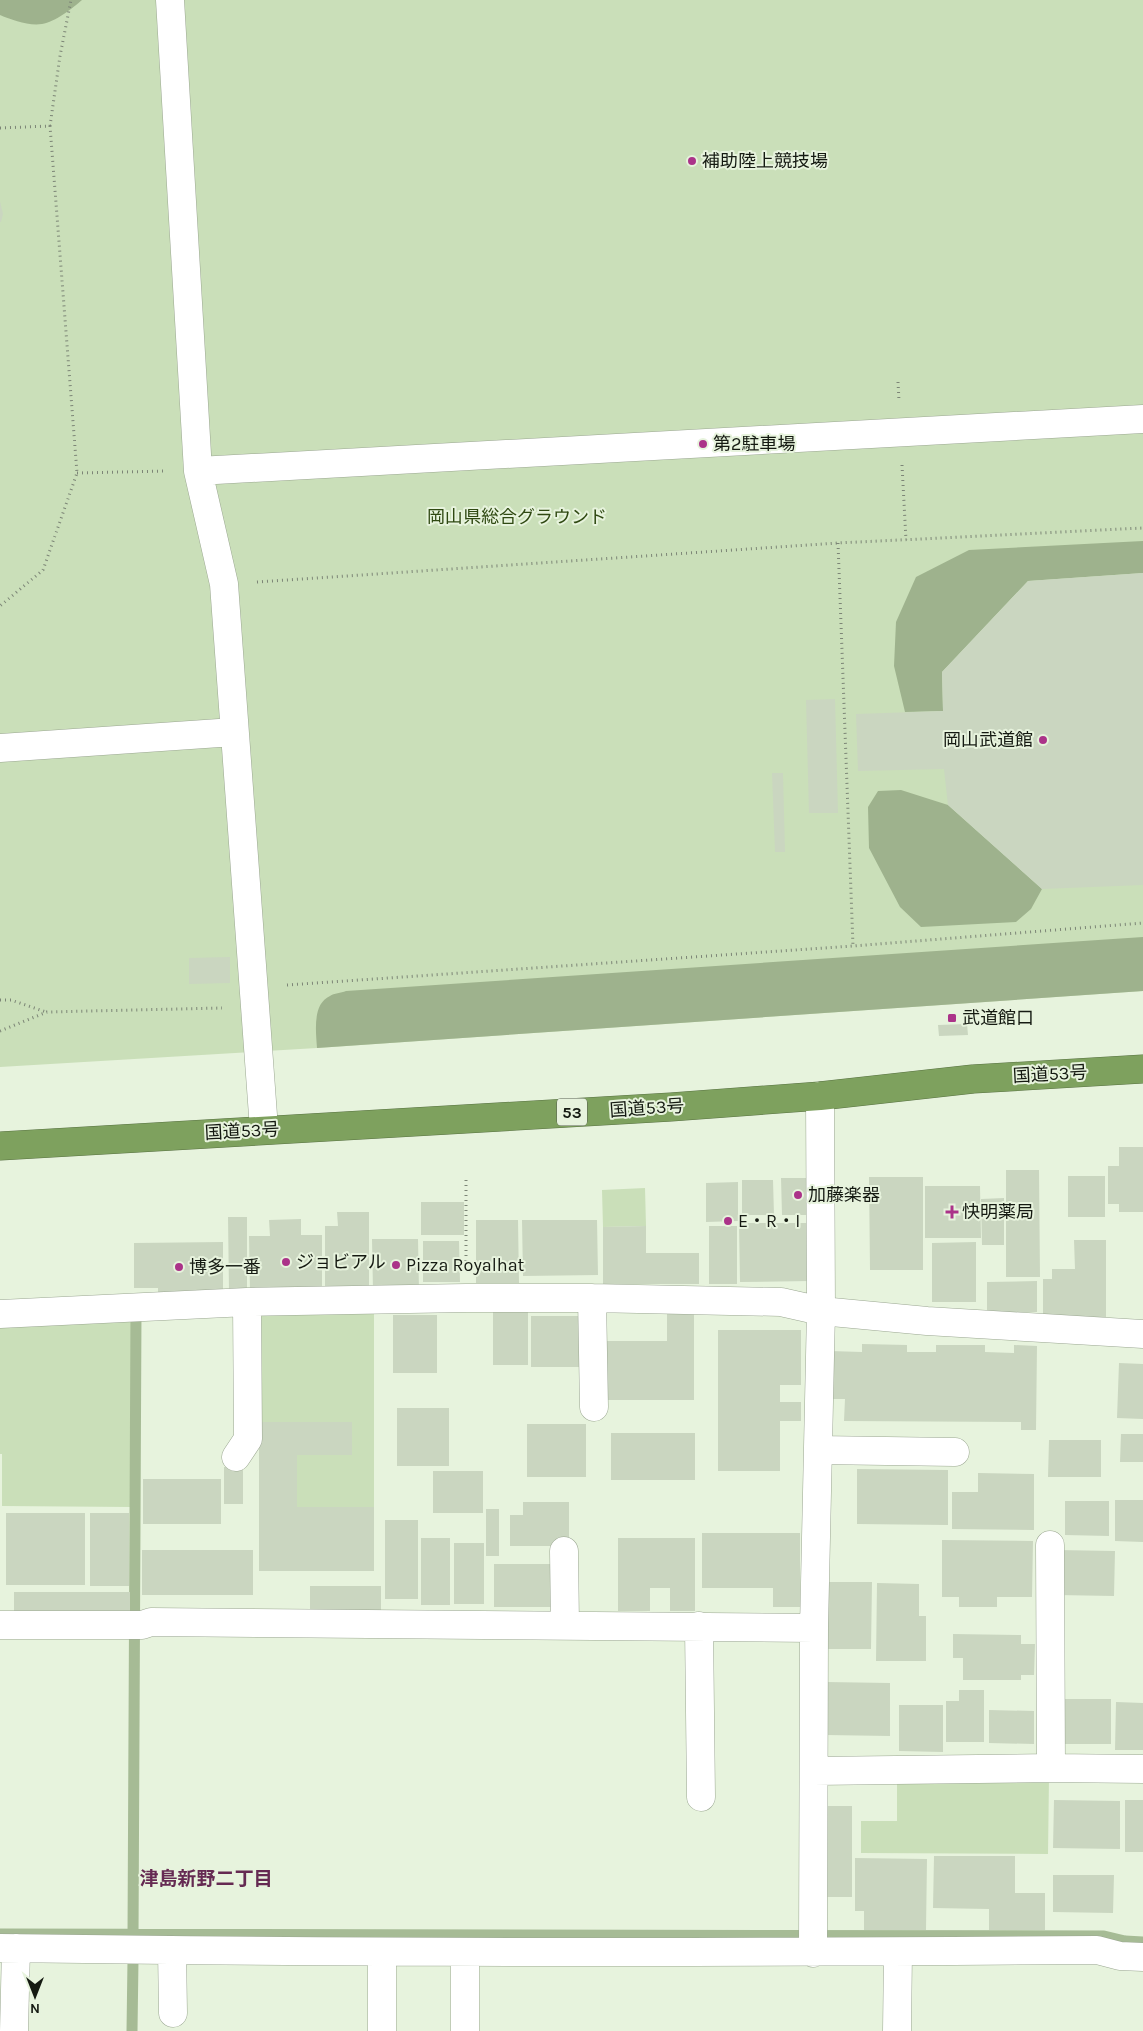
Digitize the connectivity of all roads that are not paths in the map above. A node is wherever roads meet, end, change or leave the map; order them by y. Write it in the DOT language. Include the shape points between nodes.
graph roads {
  1 [pos="170,0"];
  2 [pos="1143,418"];
  3 [pos="198,471"];
  4 [pos="234,732"];
  5 [pos="0,748"];
  6 [pos="1143,1069"];
  7 [pos="820,1096"];
  8 [pos="264,1129"];
  9 [pos="0,1146"];
  10 [pos="592,1298"];
  11 [pos="247,1302"];
  12 [pos="821,1311"];
  13 [pos="0,1314"];
  14 [pos="1143,1334"];
  15 [pos="594,1407"];
  16 [pos="818,1450"];
  17 [pos="955,1452"];
  18 [pos="236,1456"];
  19 [pos="1050,1545"];
  20 [pos="564,1551"];
  21 [pos="0,1625"];
  22 [pos="565,1625"];
  23 [pos="699,1626"];
  24 [pos="814,1628"];
  25 [pos="1051,1768"];
  26 [pos="1143,1769"];
  27 [pos="814,1771"];
  28 [pos="701,1797"];
  29 [pos="813,1941"];
  30 [pos="8,1948"];
  31 [pos="172,1950"];
  32 [pos="382,1952"];
  33 [pos="465,1952"];
  34 [pos="898,1952"];
  35 [pos="1143,1957"];
  36 [pos="173,2013"];
  37 [pos="14,2031"];
  38 [pos="382,2031"];
  39 [pos="465,2031"];
  40 [pos="897,2031"];
  1 -- 3 [label="street"];
  2 -- 3 [label="street"];
  3 -- 4 [label="street" via="224,584"];
  4 -- 5 [label="street"];
  4 -- 8 [label="street"];
  6 -- 7 [label="highway, 国道53号 / 53" via="973,1079"];
  7 -- 8 [label="highway, 国道53号 / 53"];
  7 -- 12 [label="street"];
  8 -- 9 [label="highway, 国道53号 / 53"];
  10 -- 11 [label="street"];
  10 -- 12 [label="street" via="780,1302"];
  10 -- 15 [label="street"];
  11 -- 13 [label="street"];
  11 -- 18 [label="street" via="248,1439"];
  12 -- 14 [label="street"];
  12 -- 16 [label="street"];
  16 -- 17 [label="street"];
  16 -- 24 [label="street"];
  19 -- 25 [label="street"];
  20 -- 22 [label="street"];
  21 -- 22 [label="street" via="135,1625 151,1622"];
  22 -- 23 [label="street"];
  23 -- 24 [label="street"];
  23 -- 28 [label="street"];
  24 -- 27 [label="street"];
  25 -- 26 [label="street"];
  25 -- 27 [label="street"];
  27 -- 29 [label="street"];
  29 -- 33 [label="street"];
  29 -- 34 [label="street"];
  30 -- 31 [label="street"];
  30 -- 37 [label="street"];
  31 -- 32 [label="street"];
  31 -- 36 [label="street"];
  32 -- 33 [label="street"];
  32 -- 38 [label="street"];
  33 -- 39 [label="street"];
  34 -- 35 [label="street" via="1097,1950"];
  34 -- 40 [label="street"];
}
